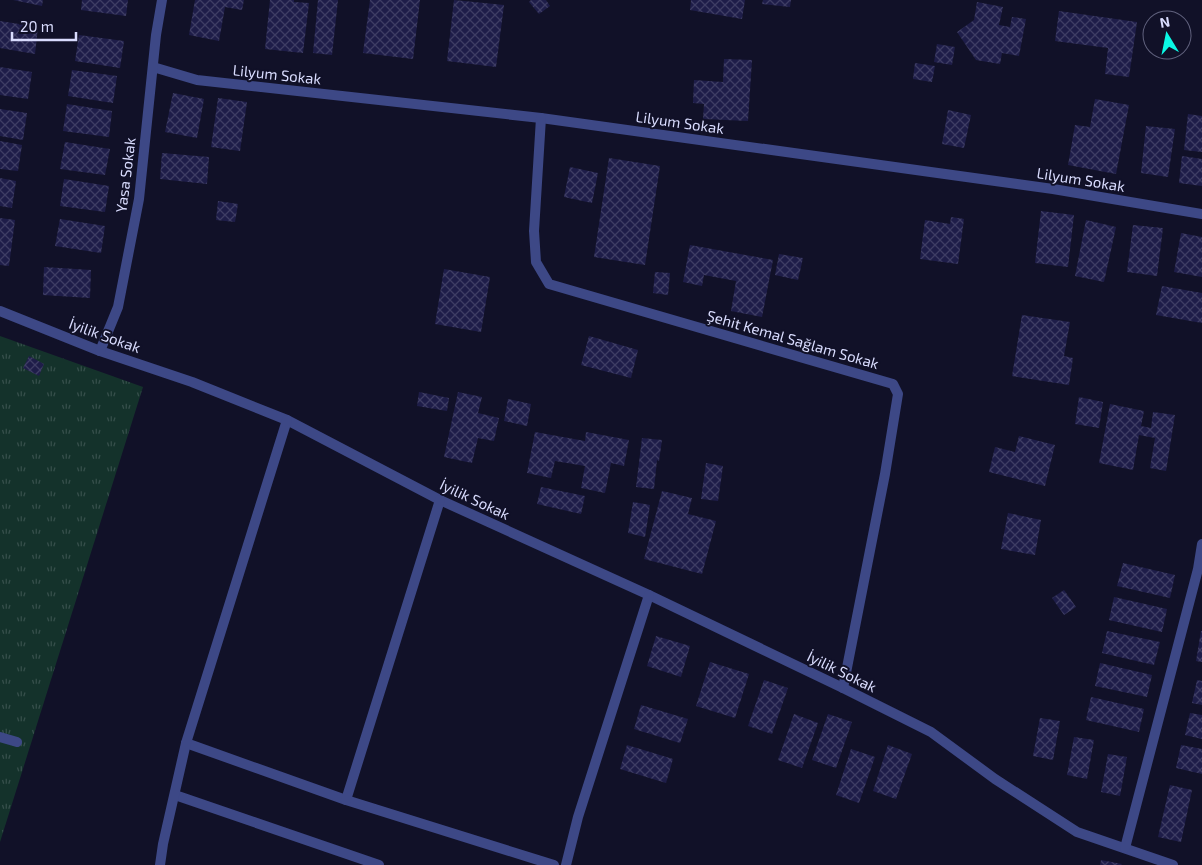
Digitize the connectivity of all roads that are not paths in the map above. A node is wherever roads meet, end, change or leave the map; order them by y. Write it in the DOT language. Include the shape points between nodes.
graph roads {
  1 [pos="162,0"];
  2 [pos="153,67"];
  3 [pos="542,118"];
  4 [pos="1202,214"];
  5 [pos="0,311"];
  6 [pos="100,351"];
  7 [pos="287,420"];
  8 [pos="440,500"];
  9 [pos="1202,544"];
  10 [pos="1200,569"];
  11 [pos="649,595"];
  12 [pos="843,688"];
  13 [pos="0,737"];
  14 [pos="17,742"];
  15 [pos="186,743"];
  16 [pos="175,794"];
  17 [pos="346,800"];
  18 [pos="1125,848"];
  19 [pos="160,865"];
  20 [pos="379,865"];
  21 [pos="554,865"];
  22 [pos="566,865"];
  23 [pos="1173,865"];
  1 -- 2 [label="street, Yasa Sokak"];
  2 -- 3 [label="street, Lilyum Sokak" via="197,80"];
  2 -- 6 [label="street, Yasa Sokak" via="139,199 118,308"];
  3 -- 4 [label="street, Lilyum Sokak" via="1053,189"];
  3 -- 12 [label="street, Şehit Kemal Sağlam Sokak" via="534,231 536,262 549,284 893,384 898,394 885,474"];
  5 -- 6 [label="street, İyilik Sokak"];
  6 -- 7 [label="street, İyilik Sokak" via="192,382"];
  7 -- 8 [label="street, İyilik Sokak"];
  7 -- 15 [label="street"];
  8 -- 11 [label="street, İyilik Sokak"];
  8 -- 17 [label="street"];
  9 -- 10 [label="street"];
  10 -- 18 [label="street"];
  11 -- 12 [label="street, İyilik Sokak"];
  11 -- 22 [label="street" via="578,817"];
  12 -- 18 [label="street, İyilik Sokak" via="931,732 994,779 1077,832"];
  13 -- 14 [label="street"];
  15 -- 16 [label="street"];
  15 -- 17 [label="street"];
  16 -- 19 [label="street"];
  16 -- 20 [label="street"];
  17 -- 21 [label="street"];
  18 -- 23 [label="street, İyilik Sokak"];
}
